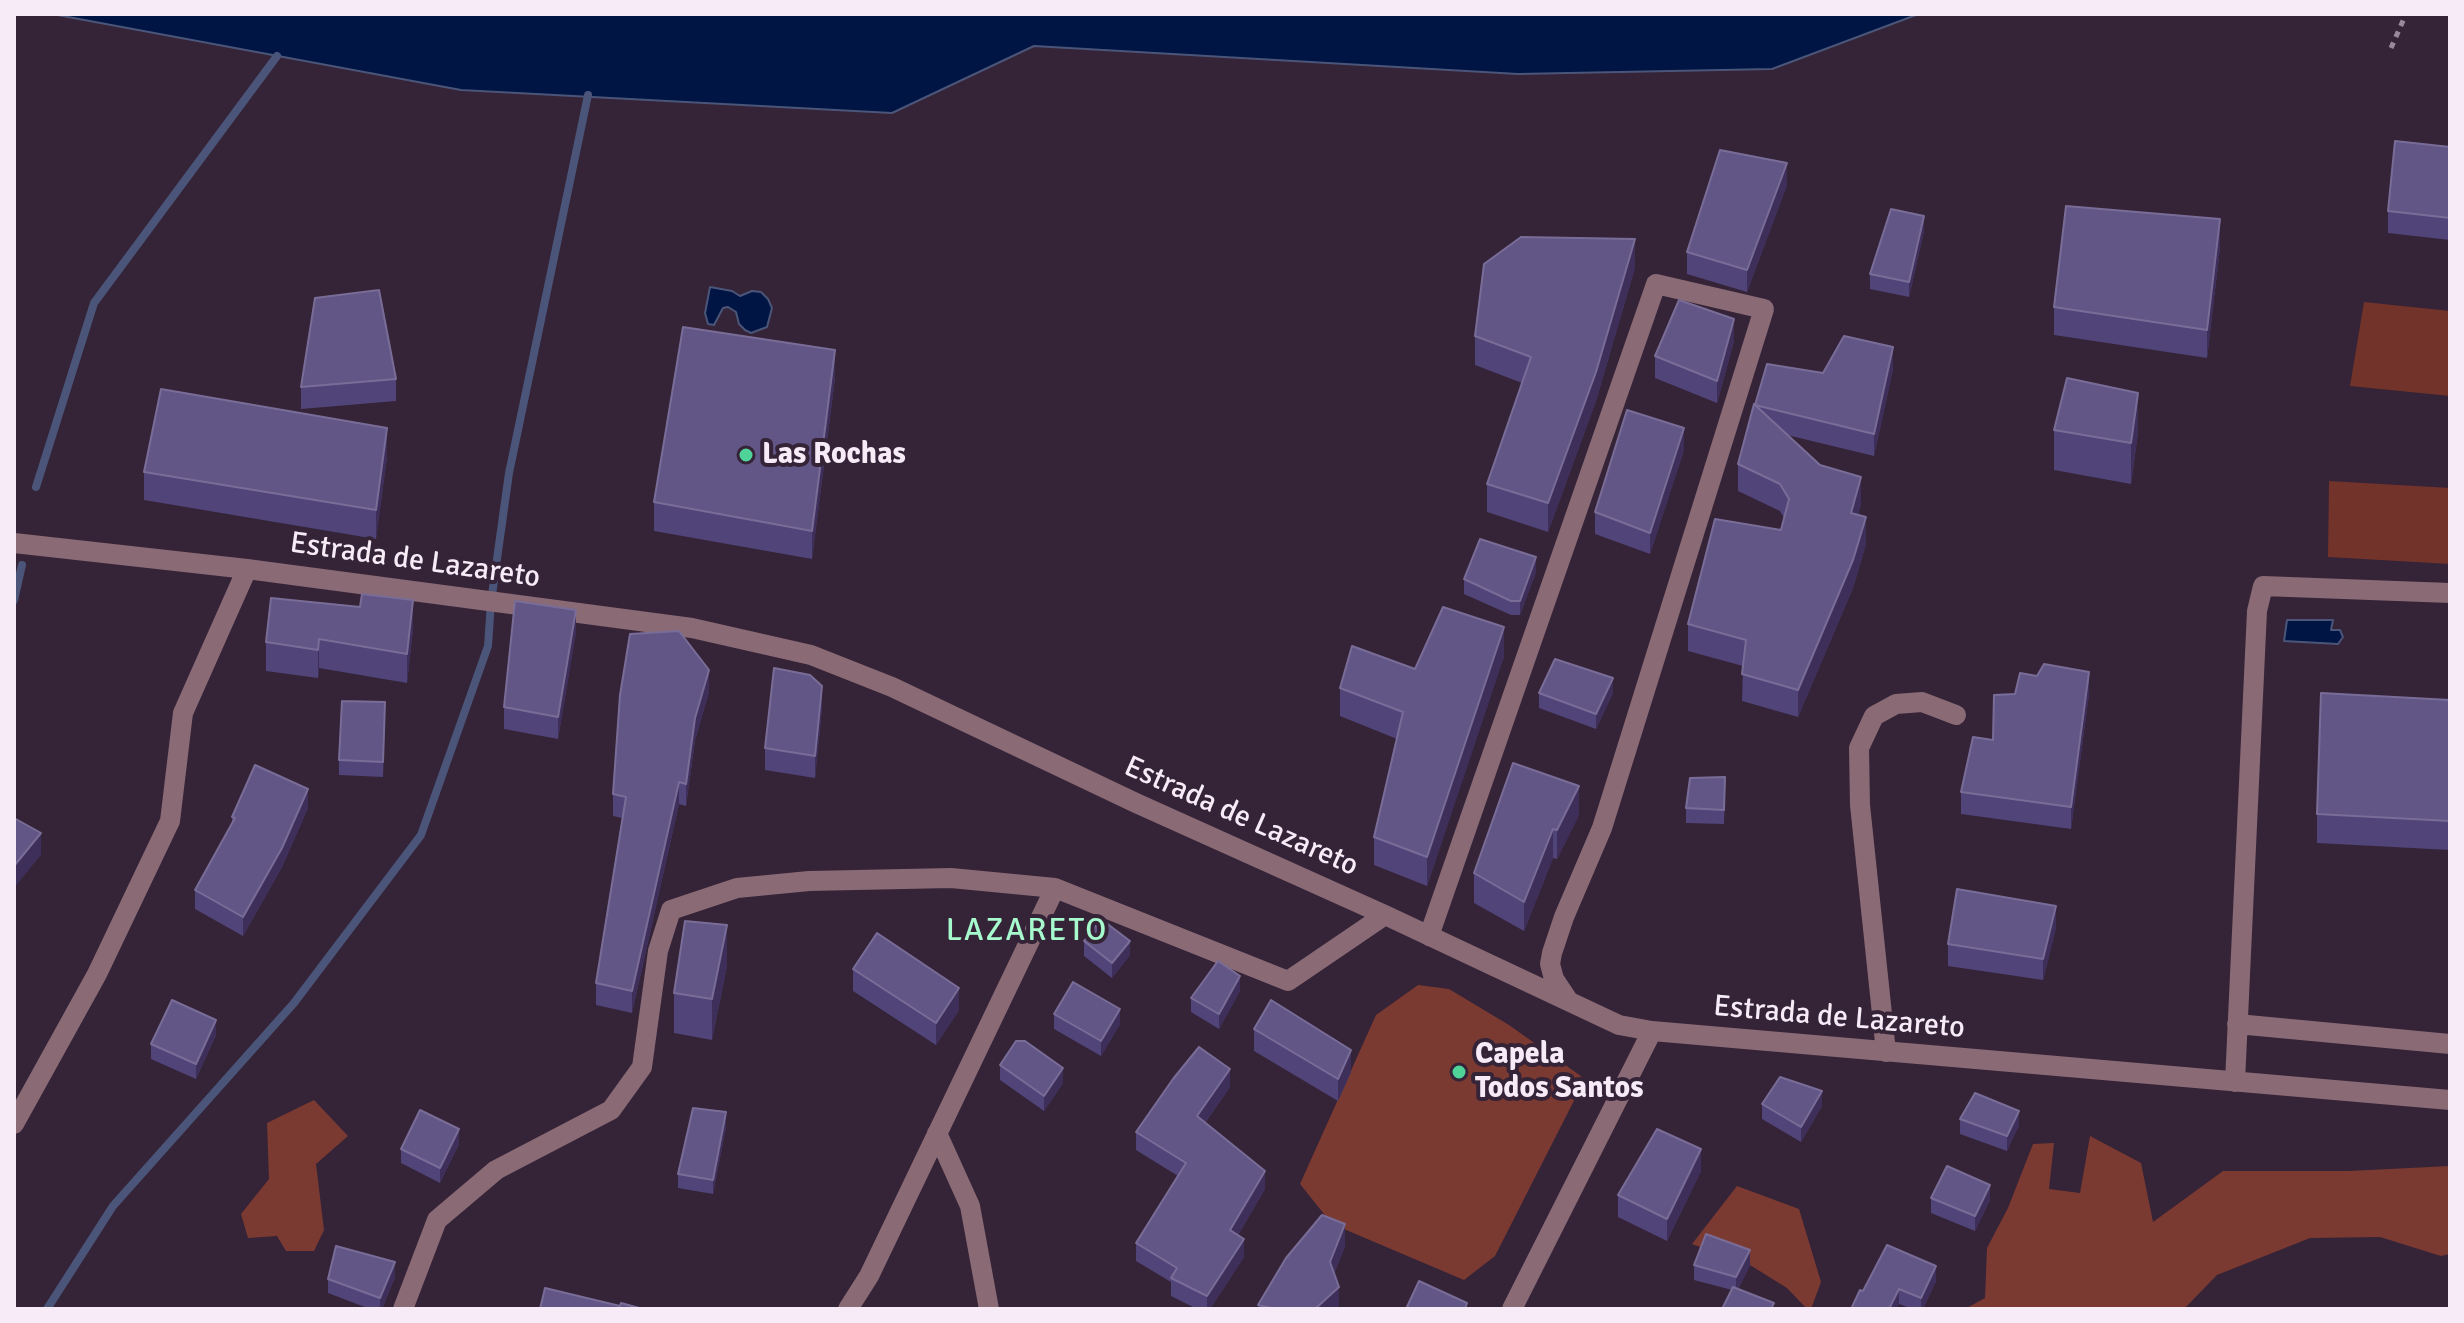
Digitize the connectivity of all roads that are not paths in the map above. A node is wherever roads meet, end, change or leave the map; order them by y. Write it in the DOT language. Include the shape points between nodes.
graph roads {
  1 [pos="14,543"];
  2 [pos="247,569"];
  3 [pos="2450,593"];
  4 [pos="1956,715"];
  5 [pos="1055,888"];
  6 [pos="1385,915"];
  7 [pos="1429,936"];
  8 [pos="1571,1003"];
  9 [pos="2237,1024"];
  10 [pos="1652,1031"];
  11 [pos="2450,1044"];
  12 [pos="1886,1052"];
  13 [pos="2235,1082"];
  14 [pos="2450,1100"];
  15 [pos="14,1124"];
  16 [pos="937,1133"];
  17 [pos="403,1309"];
  18 [pos="848,1309"];
  19 [pos="989,1309"];
  20 [pos="1512,1309"];
  1 -- 2 [label="street, Estrada de Lazareto"];
  2 -- 6 [label="street, Estrada de Lazareto" via="692,628 811,655 892,687"];
  2 -- 15 [label="street" via="183,713 170,821 97,974"];
  3 -- 9 [label="street" via="2263,586 2257,611"];
  4 -- 12 [label="street" via="1922,702 1896,704 1874,716 1859,748 1860,805"];
  5 -- 6 [label="street" via="1288,981"];
  5 -- 16 [label="street"];
  5 -- 17 [label="street" via="951,878 809,881 737,888 671,910 658,951 642,1067 611,1110 496,1170 437,1220"];
  6 -- 7 [label="street, Estrada de Lazareto"];
  7 -- 8 [label="street, Estrada de Lazareto"];
  7 -- 8 [label="street" via="1656,284 1764,309 1602,828 1552,953 1554,979"];
  8 -- 10 [label="street, Estrada de Lazareto" via="1619,1025"];
  9 -- 11 [label="street"];
  9 -- 13 [label="street"];
  10 -- 12 [label="street, Estrada de Lazareto"];
  10 -- 20 [label="street"];
  12 -- 13 [label="street, Estrada de Lazareto"];
  13 -- 14 [label="street, Estrada de Lazareto"];
  16 -- 18 [label="street"];
  16 -- 19 [label="street" via="970,1206"];
}
